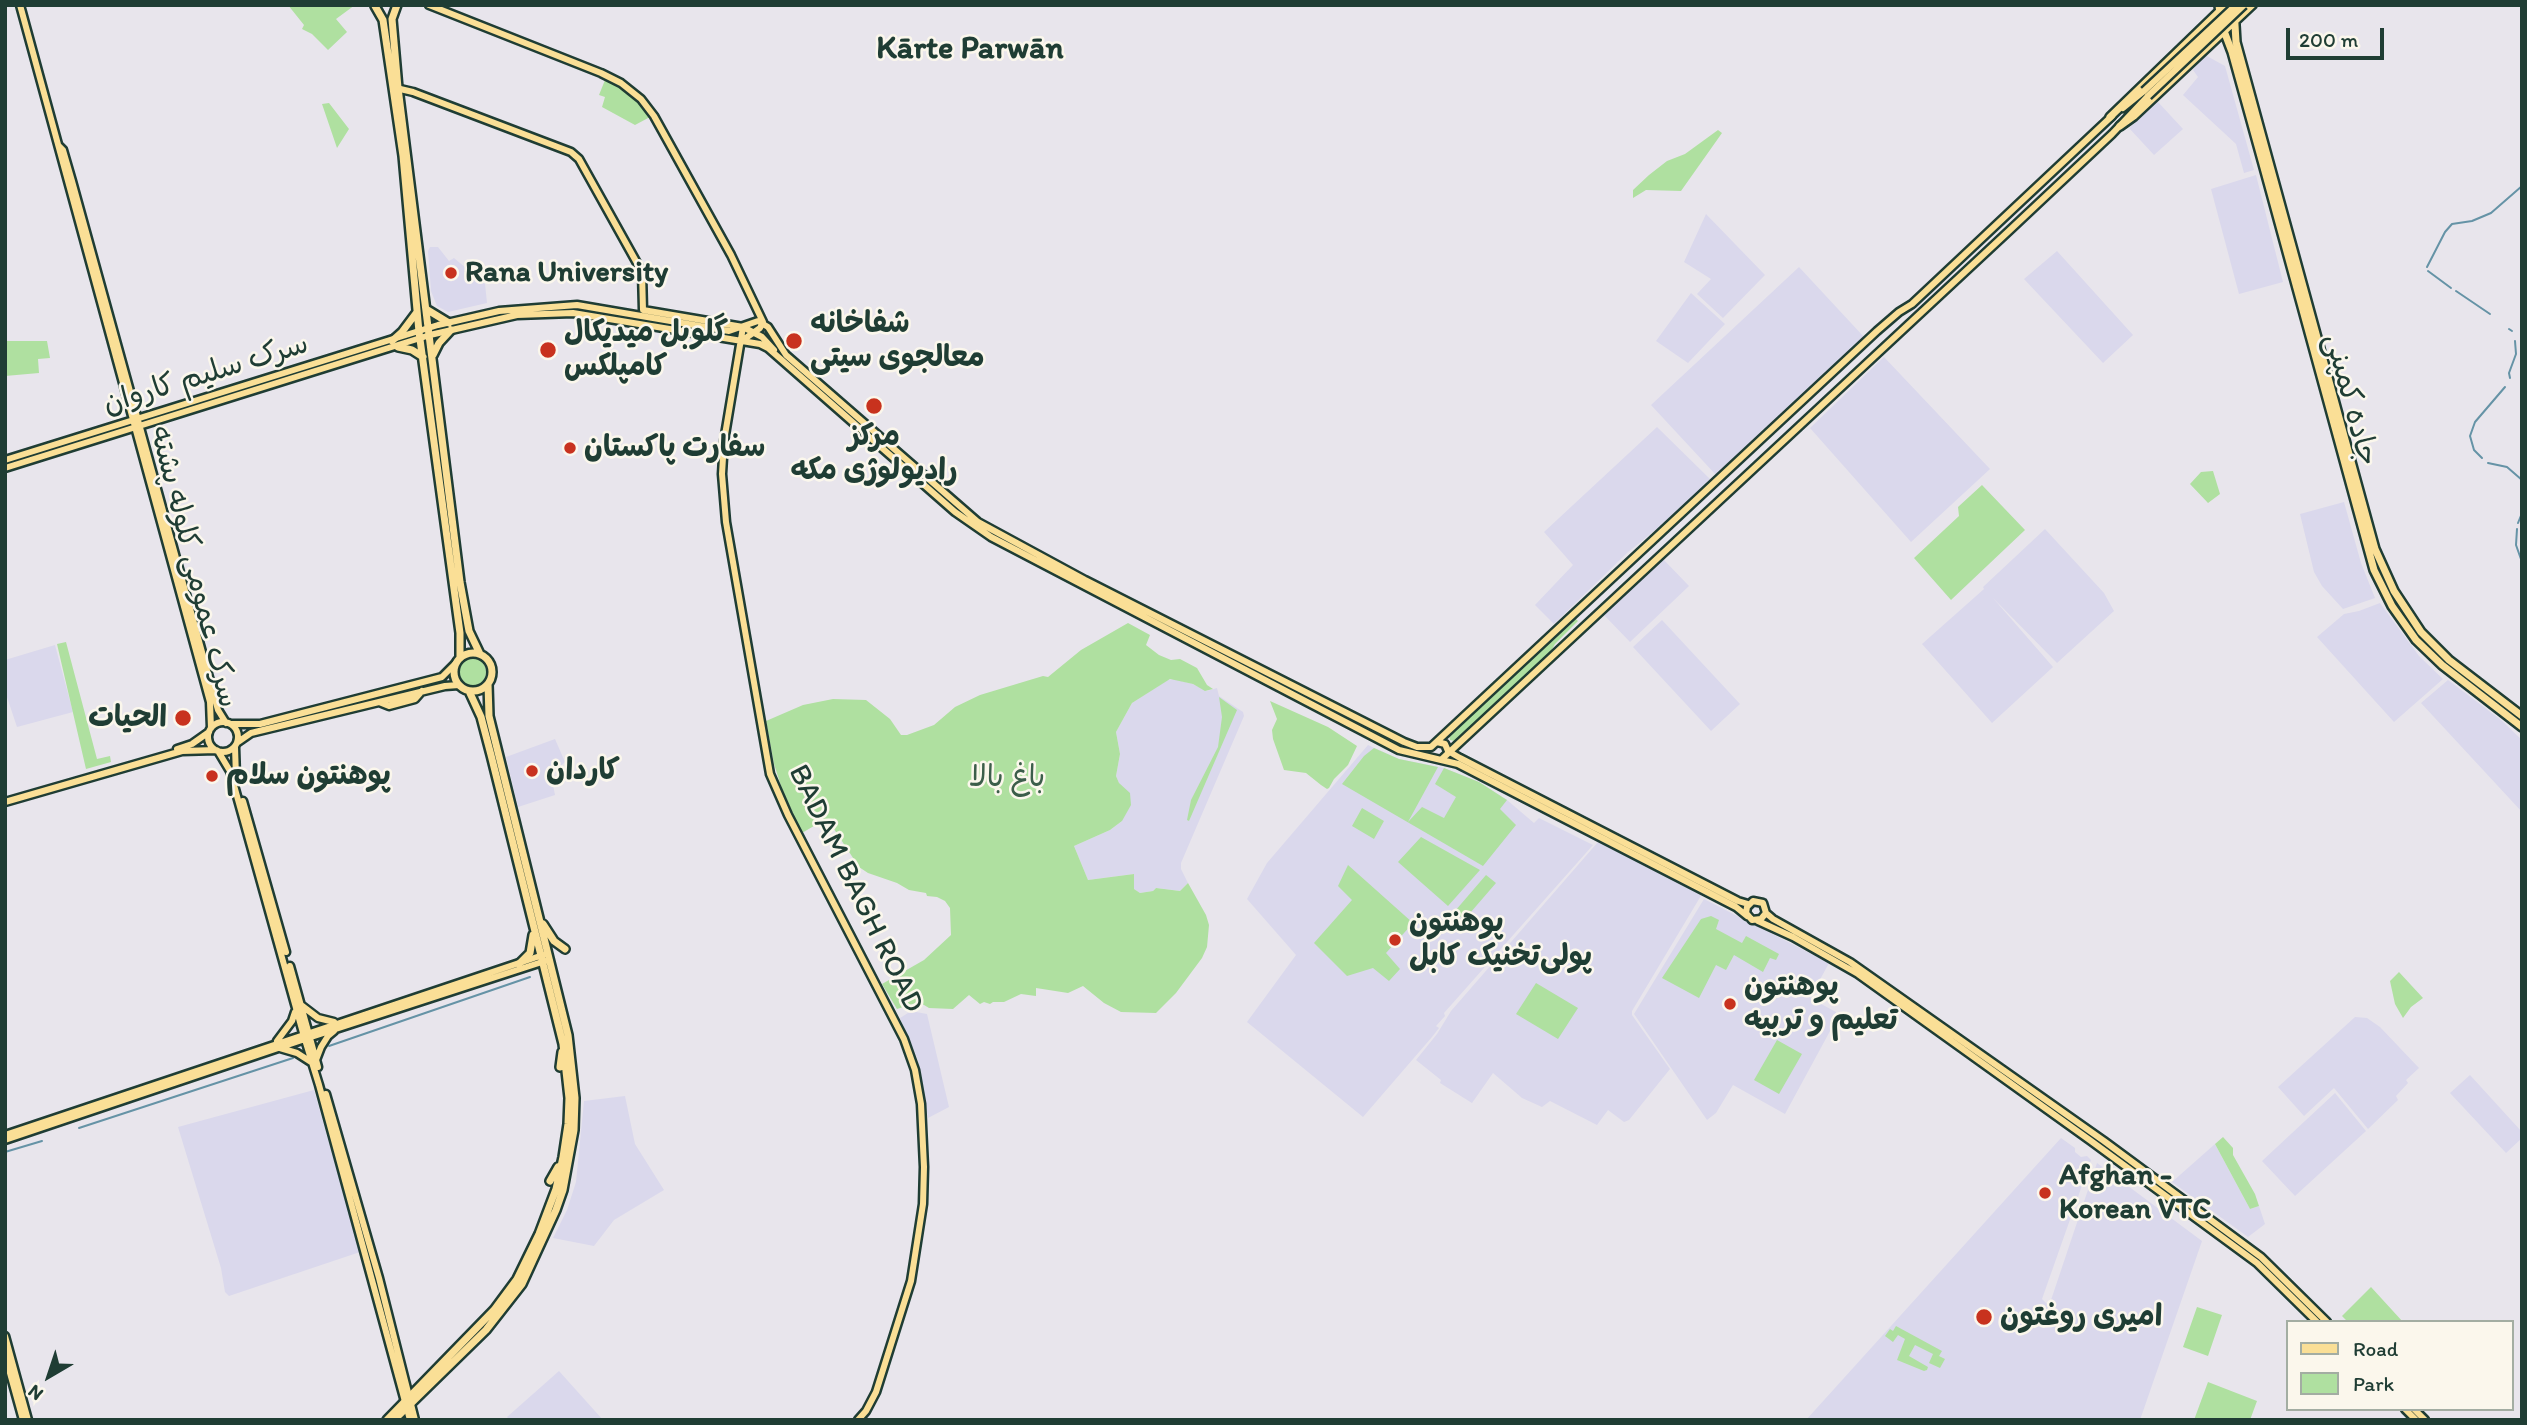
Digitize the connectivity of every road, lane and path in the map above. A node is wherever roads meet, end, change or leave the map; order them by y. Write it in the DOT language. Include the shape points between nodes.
graph roads {
  1 [pos="20,5"];
  2 [pos="397,5"];
  3 [pos="429,5"];
  4 [pos="2234,5"];
  5 [pos="2252,5"];
  6 [pos="375,6"];
  7 [pos="2222,7"];
  8 [pos="2245,7"];
  9 [pos="2236,20"];
  10 [pos="2224,31"];
  11 [pos="395,88"];
  12 [pos="2146,93"];
  13 [pos="2110,117"];
  14 [pos="2102,124"];
  15 [pos="2120,126"];
  16 [pos="2112,134"];
  17 [pos="2045,178"];
  18 [pos="2053,189"];
  19 [pos="1912,304"];
  20 [pos="426,308"];
  21 [pos="417,311"];
  22 [pos="1920,313"];
  23 [pos="763,323"];
  24 [pos="450,326"];
  25 [pos="743,327"];
  26 [pos="430,332"];
  27 [pos="754,333"];
  28 [pos="420,335"];
  29 [pos="742,340"];
  30 [pos="395,344"];
  31 [pos="776,355"];
  32 [pos="432,356"];
  33 [pos="424,358"];
  34 [pos="136,424"];
  35 [pos="109,432"];
  36 [pos="5,460"];
  37 [pos="5,468"];
  38 [pos="1084,583"];
  39 [pos="1579,610"];
  40 [pos="1590,621"];
  41 [pos="480,654"];
  42 [pos="458,660"];
  43 [pos="488,684"];
  44 [pos="459,685"];
  45 [pos="469,691"];
  46 [pos="377,698"];
  47 [pos="2522,716"];
  48 [pos="229,723"];
  49 [pos="2522,727"];
  50 [pos="210,730"];
  51 [pos="1434,744"];
  52 [pos="236,745"];
  53 [pos="217,750"];
  54 [pos="1448,751"];
  55 [pos="1437,759"];
  56 [pos="135,763"];
  57 [pos="5,800"];
  58 [pos="269,901"];
  59 [pos="1748,904"];
  60 [pos="1766,913"];
  61 [pos="1747,916"];
  62 [pos="536,920"];
  63 [pos="1758,921"];
  64 [pos="565,949"];
  65 [pos="546,958"];
  66 [pos="519,964"];
  67 [pos="298,1005"];
  68 [pos="337,1026"];
  69 [pos="306,1035"];
  70 [pos="564,1044"];
  71 [pos="277,1045"];
  72 [pos="314,1062"];
  73 [pos="560,1067"];
  74 [pos="130,1096"];
  75 [pos="5,1135"];
  76 [pos="5,1140"];
  77 [pos="564,1157"];
  78 [pos="550,1181"];
  79 [pos="2316,1320"];
  80 [pos="2325,1320"];
  81 [pos="5,1336"];
  82 [pos="5,1355"];
  83 [pos="408,1401"];
  84 [pos="25,1420"];
  85 [pos="387,1420"];
  86 [pos="394,1420"];
  87 [pos="412,1420"];
  88 [pos="858,1420"];
  1 -- 34 [label="main road, سرک عمومی کلوله پشته"];
  2 -- 6 [label="highway" via="387,9"];
  2 -- 11 [label="highway" via="392,19"];
  3 -- 23 [label="main road" via="601,73 641,99 731,255"];
  4 -- 9 [label="highway, جاده کمپنی"];
  4 -- 12 [label="main road, bridge"];
  5 -- 8 [label="highway"];
  6 -- 11 [label="highway" via="383,20"];
  7 -- 10 [label="highway, جاده کمپنی"];
  7 -- 13 [label="highway"];
  8 -- 9 [label="highway"];
  8 -- 12 [label="main road, bridge"];
  9 -- 10 [label="highway"];
  9 -- 47 [label="highway, جاده کمپنی" via="2236,42 2380,560 2421,632 2449,660"];
  10 -- 15 [label="highway"];
  10 -- 49 [label="highway, جاده کمپنی" via="2374,570 2390,607 2414,642"];
  11 -- 20 [label="highway"];
  11 -- 21 [label="highway"];
  11 -- 25 [label="main road" via="571,152 642,272 643,310"];
  12 -- 13 [label="main road"];
  12 -- 15 [label="main road"];
  13 -- 14 [label="main road"];
  14 -- 16 [label="main road"];
  14 -- 17 [label="main road"];
  15 -- 16 [label="main road"];
  16 -- 18 [label="main road"];
  17 -- 18 [label="main road"];
  17 -- 19 [label="main road"];
  18 -- 22 [label="main road"];
  19 -- 22 [label="main road" via="1912,312"];
  19 -- 39 [label="main road" via="1877,331"];
  20 -- 24 [label="highway"];
  20 -- 26 [label="highway"];
  21 -- 28 [label="highway"];
  21 -- 30 [label="highway"];
  22 -- 40 [label="main road"];
  23 -- 25 [label="main road"];
  23 -- 27 [label="main road"];
  23 -- 38 [label="main road" via="786,355 954,503"];
  24 -- 25 [label="main road" via="499,311 577,305 729,331"];
  24 -- 26 [label="main road"];
  24 -- 29 [label="main road" via="573,313"];
  24 -- 32 [label="highway"];
  25 -- 27 [label="main road"];
  25 -- 29 [label="main road, BADAM BAGH ROAD"];
  26 -- 28 [label="main road"];
  26 -- 32 [label="highway"];
  27 -- 29 [label="main road"];
  27 -- 31 [label="main road" via="768,342"];
  28 -- 30 [label="main road"];
  28 -- 33 [label="highway"];
  29 -- 31 [label="main road" via="760,344"];
  29 -- 88 [label="main road, BADAM BAGH ROAD" via="722,474 726,522 770,774 904,1038 921,1104 923,1204 911,1281 876,1392"];
  30 -- 33 [label="highway"];
  30 -- 34 [label="main road"];
  31 -- 38 [label="main road" via="969,523"];
  32 -- 41 [label="highway" via="460,582 469,631"];
  33 -- 42 [label="highway" via="460,633"];
  34 -- 35 [label="main road"];
  34 -- 48 [label="main road, سرک عمومی کلوله پشته" via="218,710"];
  34 -- 50 [label="main road, سرک عمومی کلوله پشته" via="211,702"];
  35 -- 36 [label="main road, سرک سلیم کاروان"];
  35 -- 37 [label="main road"];
  38 -- 51 [label="main road" via="1404,742 1418,747"];
  38 -- 55 [label="main road" via="1242,672 1399,750"];
  39 -- 40 [label="main road"];
  39 -- 51 [label="main road"];
  40 -- 54 [label="main road"];
  41 -- 42 [label="highway" via="466,654"];
  41 -- 43 [label="highway" via="491,664"];
  42 -- 44 [label="highway" via="454,670"];
  42 -- 46 [label="main road" via="442,677"];
  43 -- 45 [label="highway"];
  43 -- 62 [label="highway" via="489,716"];
  44 -- 45 [label="highway"];
  44 -- 46 [label="main road"];
  45 -- 62 [label="highway" via="481,717"];
  46 -- 48 [label="main road" via="260,724"];
  46 -- 52 [label="main road" via="251,733"];
  48 -- 50 [label="main road" via="218,723"];
  48 -- 52 [label="main road" via="237,732"];
  50 -- 53 [label="main road" via="209,742"];
  50 -- 56 [label="main road" via="192,744"];
  51 -- 54 [label="main road" via="1445,744"];
  51 -- 55 [label="main road" via="1431,753"];
  52 -- 53 [label="main road" via="227,752"];
  52 -- 58 [label="main road" via="235,772"];
  53 -- 56 [label="main road" via="182,751"];
  53 -- 58 [label="main road" via="230,771"];
  54 -- 55 [label="main road"];
  54 -- 59 [label="main road"];
  55 -- 61 [label="main road" via="1458,764"];
  56 -- 57 [label="main road"];
  56 -- 57 [label="main road" via="95,770"];
  58 -- 67 [label="main road"];
  59 -- 60 [label="main road" via="1763,903"];
  59 -- 61 [label="main road"];
  60 -- 63 [label="main road"];
  60 -- 80 [label="main road" via="1850,962 2104,1141 2261,1257"];
  61 -- 63 [label="main road"];
  62 -- 64 [label="highway"];
  62 -- 65 [label="highway"];
  62 -- 66 [label="highway" via="532,949"];
  63 -- 79 [label="main road" via="1847,967 2091,1141 2257,1263"];
  65 -- 66 [label="main road"];
  65 -- 68 [label="main road"];
  65 -- 70 [label="highway"];
  65 -- 83 [label="highway" via="573,1064 576,1098 563,1191 522,1284 489,1331"];
  66 -- 68 [label="main road"];
  67 -- 68 [label="main road"];
  67 -- 69 [label="main road"];
  67 -- 71 [label="main road"];
  68 -- 69 [label="main road"];
  68 -- 72 [label="main road"];
  69 -- 71 [label="main road"];
  69 -- 72 [label="main road"];
  70 -- 73 [label="highway"];
  70 -- 77 [label="highway" via="569,1098"];
  71 -- 72 [label="main road"];
  71 -- 74 [label="main road"];
  72 -- 83 [label="main road" via="339,1135"];
  74 -- 75 [label="main road"];
  74 -- 76 [label="main road"];
  77 -- 78 [label="highway"];
  77 -- 83 [label="highway" via="547,1216 517,1279 494,1310"];
  81 -- 84 [label="main road"];
  82 -- 84 [label="main road"];
  83 -- 85 [label="highway"];
  83 -- 86 [label="highway"];
  83 -- 87 [label="main road"];
}
